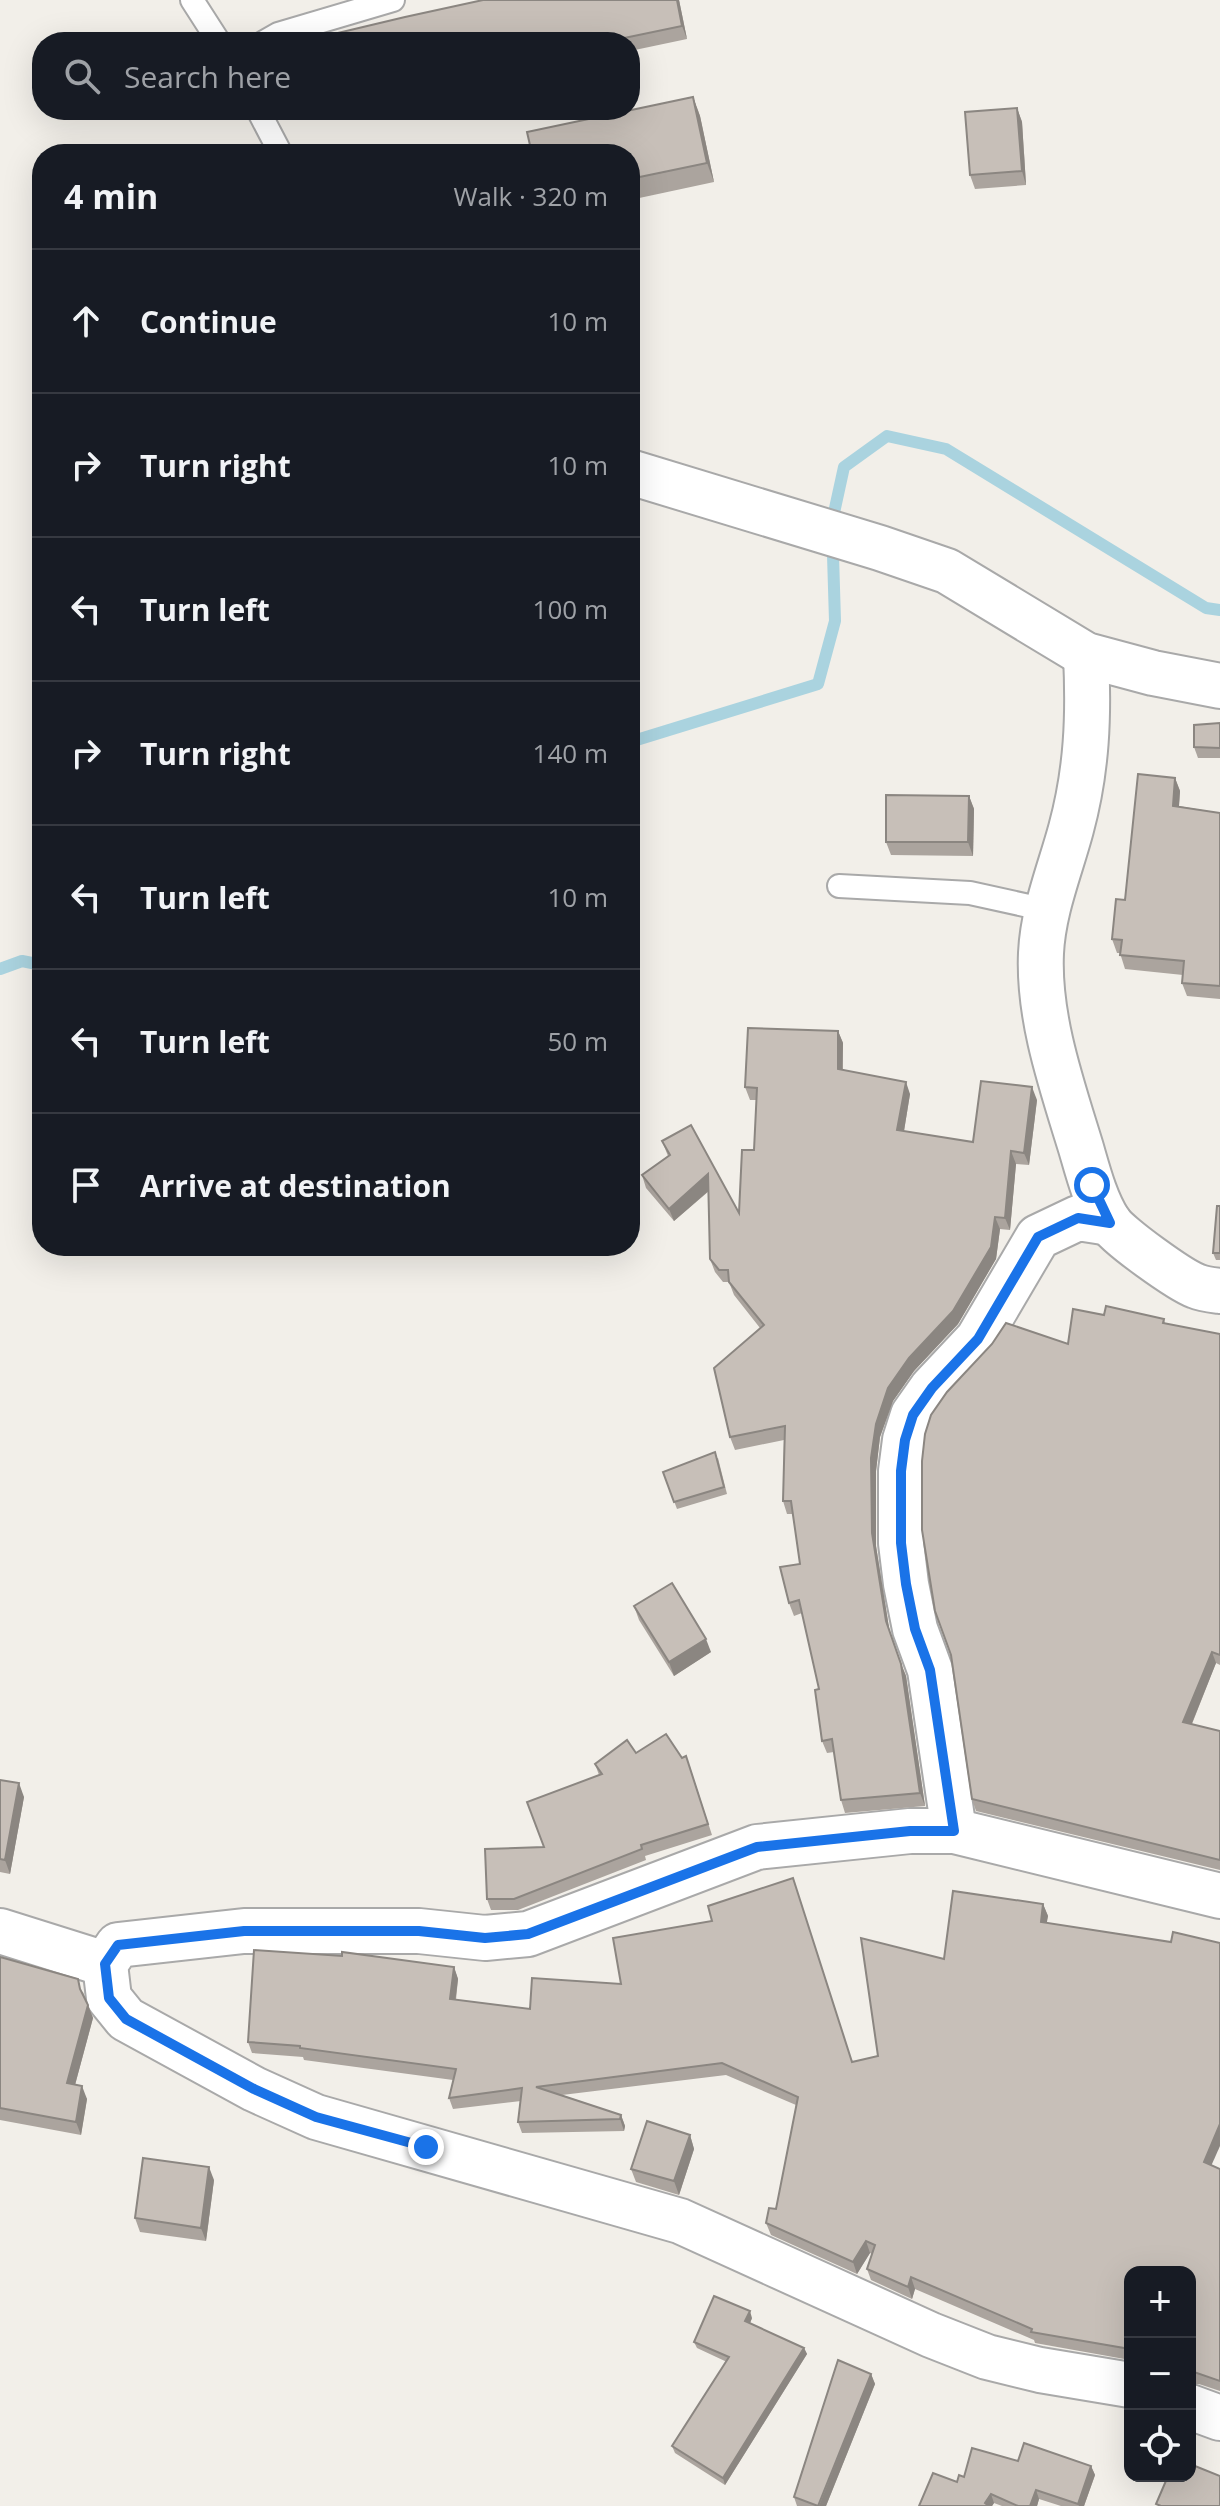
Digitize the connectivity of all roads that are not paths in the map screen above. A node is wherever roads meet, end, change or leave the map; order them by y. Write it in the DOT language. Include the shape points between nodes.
graph roads {
  1 [pos="192,0"];
  2 [pos="393,0"];
  3 [pos="213,32"];
  4 [pos="285,32"];
  5 [pos="263,120"];
  6 [pos="276,144"];
  7 [pos="640,475"];
  8 [pos="1086,655"];
  9 [pos="1220,686"];
  10 [pos="839,886"];
  11 [pos="1047,910"];
  12 [pos="1110,1223"];
  13 [pos="1220,1291"];
  14 [pos="954,1831"];
  15 [pos="1220,1896"];
  16 [pos="0,1931"];
  17 [pos="105,1964"];
  18 [pos="1124,2384"];
  19 [pos="1196,2409"];
  20 [pos="1220,2418"];
  1 -- 3 [label="lane"];
  2 -- 4 [label="lane"];
  5 -- 6 [label="lane"];
  7 -- 8 [label="street" via="947,571"];
  8 -- 9 [label="street"];
  8 -- 11 [label="street" via="1089,718 1083,767"];
  10 -- 11 [label="lane" via="970,893"];
  11 -- 12 [label="street" via="1041,952 1045,1008 1069,1111"];
  12 -- 13 [label="street" via="1195,1286"];
  12 -- 14 [label="street" via="1078,1218 1038,1237 978,1339 913,1415 905,1440 901,1543 906,1584 930,1670"];
  14 -- 15 [label="street"];
  14 -- 17 [label="street" via="757,1847 528,1934 485,1938 419,1931 244,1931 118,1945"];
  16 -- 17 [label="street"];
  17 -- 18 [label="street" via="109,1998 126,2019 316,2117 680,2221 987,2357"];
  19 -- 20 [label="street"];
}
